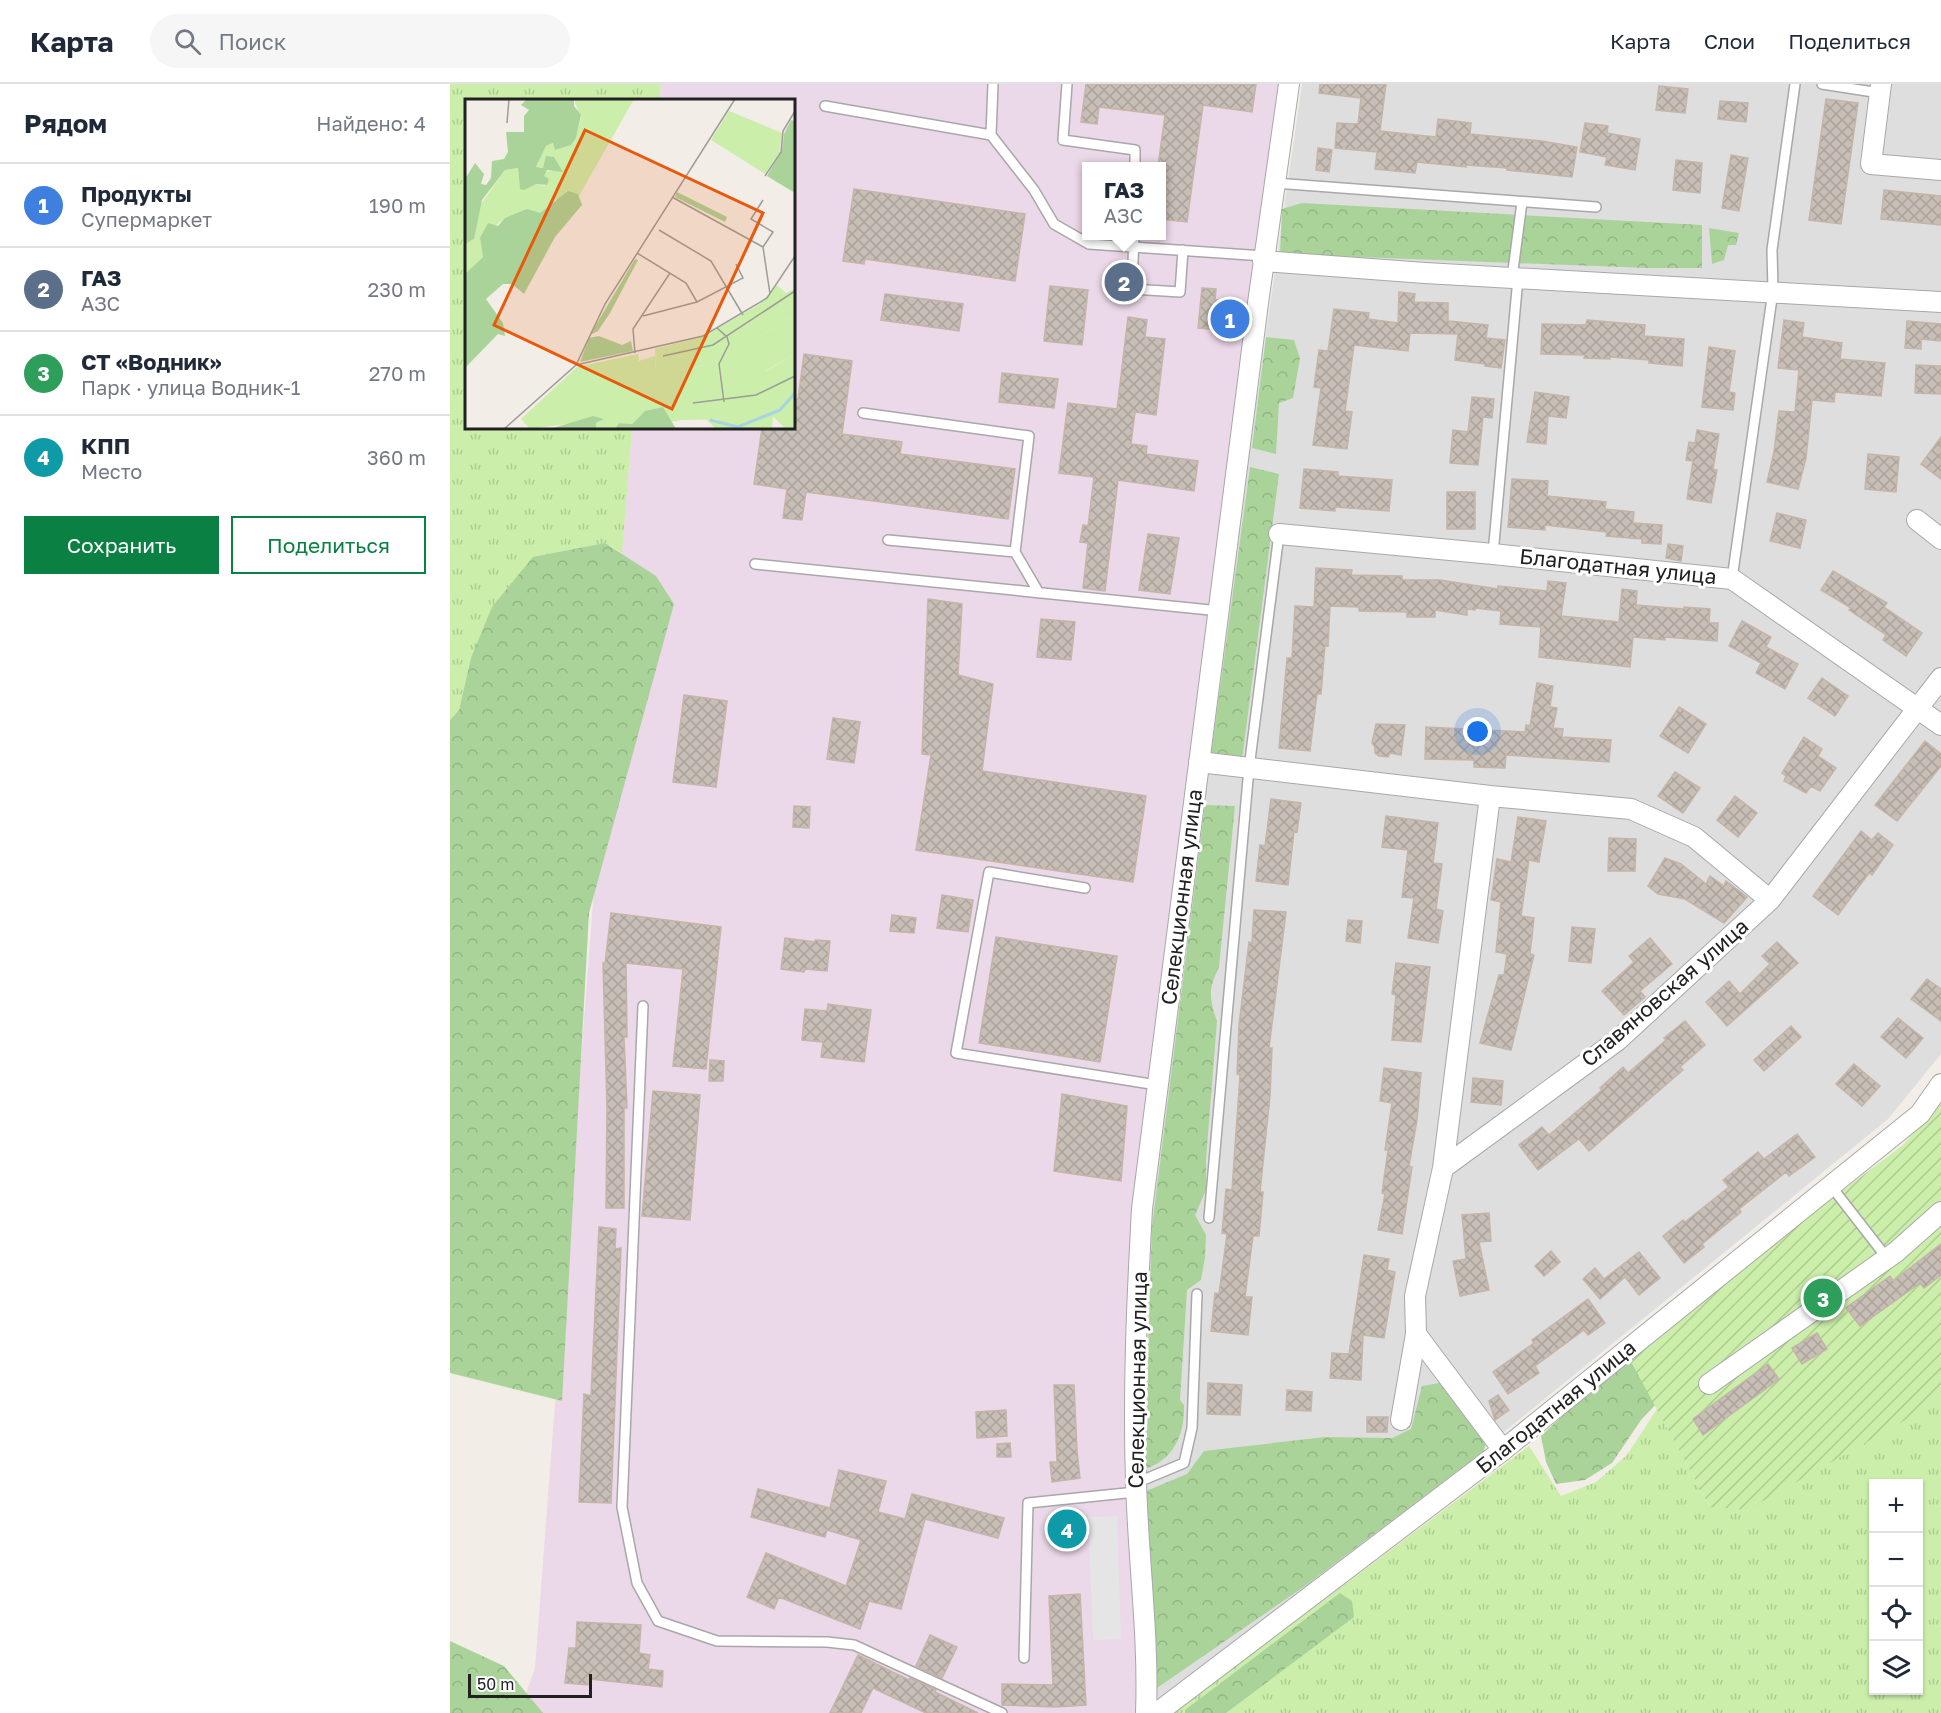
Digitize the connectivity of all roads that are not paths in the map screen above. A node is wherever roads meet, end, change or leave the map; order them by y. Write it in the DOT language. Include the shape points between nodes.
graph roads {
  1 [pos="993,84"];
  2 [pos="1067,84"];
  3 [pos="1289,84"];
  4 [pos="1795,84"];
  5 [pos="1822,84"];
  6 [pos="1881,89"];
  7 [pos="825,106"];
  8 [pos="991,135"];
  9 [pos="1135,162"];
  10 [pos="1941,170"];
  11 [pos="1275,183"];
  12 [pos="1522,202"];
  13 [pos="1596,207"];
  14 [pos="1134,240"];
  15 [pos="1134,247"];
  16 [pos="1183,250"];
  17 [pos="1264,259"];
  18 [pos="1515,278"];
  19 [pos="1773,291"];
  20 [pos="1941,302"];
  21 [pos="863,413"];
  22 [pos="1917,520"];
  23 [pos="1279,534"];
  24 [pos="1941,539"];
  25 [pos="888,540"];
  26 [pos="1015,552"];
  27 [pos="1493,554"];
  28 [pos="755,564"];
  29 [pos="1732,579"];
  30 [pos="1040,593"];
  31 [pos="1220,612"];
  32 [pos="1941,678"];
  33 [pos="1917,709"];
  34 [pos="1941,725"];
  35 [pos="1199,762"];
  36 [pos="1249,768"];
  37 [pos="1490,796"];
  38 [pos="1085,888"];
  39 [pos="1770,900"];
  40 [pos="643,1006"];
  41 [pos="1941,1084"];
  42 [pos="1157,1085"];
  43 [pos="1443,1168"];
  44 [pos="1831,1186"];
  45 [pos="1941,1212"];
  46 [pos="1209,1218"];
  47 [pos="1887,1258"];
  48 [pos="1197,1294"];
  49 [pos="1416,1334"];
  50 [pos="1709,1384"];
  51 [pos="1401,1420"];
  52 [pos="1503,1450"];
  53 [pos="1136,1487"];
  54 [pos="1024,1658"];
  55 [pos="1002,1713"];
  56 [pos="1146,1713"];
  57 [pos="1157,1713"];
  1 -- 8 [label="lane"];
  2 -- 9 [label="lane" via="1063,140 1135,150"];
  3 -- 11 [label="street, Селекционная улица"];
  4 -- 19 [label="lane" via="1772,250"];
  5 -- 6 [label="lane"];
  6 -- 10 [label="street" via="1871,164"];
  7 -- 8 [label="lane"];
  8 -- 15 [label="lane" via="1034,190 1054,224 1089,244"];
  11 -- 12 [label="lane"];
  11 -- 17 [label="street, Селекционная улица"];
  12 -- 13 [label="lane"];
  12 -- 18 [label="lane"];
  14 -- 15 [label="lane"];
  15 -- 16 [label="lane"];
  15 -- 16 [label="lane" via="1132,289 1180,292"];
  16 -- 17 [label="lane"];
  17 -- 18 [label="street"];
  17 -- 31 [label="street, Селекционная улица"];
  18 -- 19 [label="street"];
  18 -- 27 [label="lane"];
  19 -- 20 [label="street"];
  19 -- 29 [label="lane"];
  21 -- 26 [label="lane" via="1029,436"];
  22 -- 24 [label="street"];
  23 -- 27 [label="street, Благодатная улица"];
  23 -- 36 [label="lane"];
  25 -- 26 [label="lane"];
  26 -- 30 [label="lane"];
  27 -- 29 [label="street, Благодатная улица"];
  28 -- 30 [label="lane"];
  29 -- 33 [label="street, Благодатная улица"];
  30 -- 31 [label="lane"];
  31 -- 35 [label="street, Селекционная улица"];
  32 -- 33 [label="street"];
  33 -- 34 [label="street, Благодатная улица"];
  33 -- 39 [label="street, Славяновская улица"];
  35 -- 36 [label="street, Славяновская улица"];
  35 -- 42 [label="street, Селекционная улица"];
  36 -- 37 [label="street, Славяновская улица"];
  36 -- 46 [label="lane"];
  37 -- 39 [label="street, Славяновская улица" via="1632,809 1694,837"];
  37 -- 43 [label="street"];
  38 -- 42 [label="lane" via="989,872 956,1053"];
  39 -- 43 [label="street, Славяновская улица" via="1618,1040"];
  40 -- 55 [label="lane" via="622,1507 637,1583 658,1621 717,1641 854,1645"];
  41 -- 44 [label="street, Благодатная улица" via="1920,1114"];
  42 -- 53 [label="street, Селекционная улица" via="1142,1209 1135,1341"];
  43 -- 49 [label="street" via="1415,1296"];
  44 -- 47 [label="lane"];
  44 -- 52 [label="street, Благодатная улица"];
  45 -- 47 [label="street"];
  47 -- 50 [label="street"];
  48 -- 53 [label="lane" via="1192,1428 1184,1463"];
  49 -- 51 [label="street"];
  49 -- 52 [label="street"];
  52 -- 57 [label="street, Благодатная улица"];
  53 -- 54 [label="lane" via="1028,1503"];
  53 -- 56 [label="street, Селекционная улица" via="1148,1675"];
}
